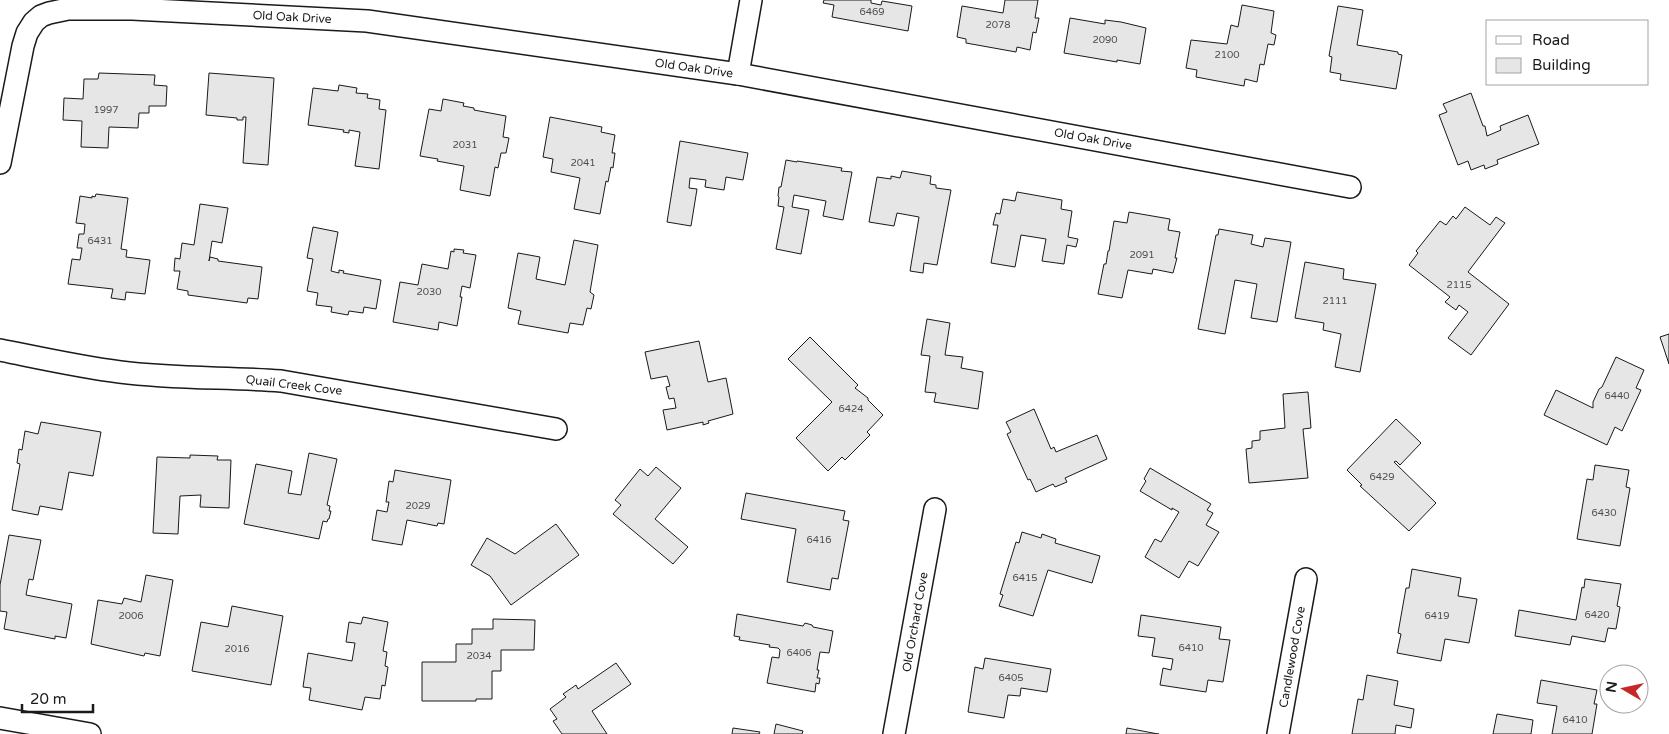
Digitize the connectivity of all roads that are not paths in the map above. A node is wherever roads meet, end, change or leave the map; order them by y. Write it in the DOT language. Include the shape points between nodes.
graph roads {
  1 [pos="751,0"];
  2 [pos="738,74"];
  3 [pos="0,163"];
  4 [pos="1350,187"];
  5 [pos="0,350"];
  6 [pos="556,429"];
  7 [pos="935,509"];
  8 [pos="1306,579"];
  9 [pos="0,718"];
  10 [pos="90,734"];
  11 [pos="894,734"];
  12 [pos="1278,734"];
  1 -- 2 [label="street"];
  2 -- 3 [label="street, Old Oak Drive" via="367,21 68,9 49,13 34,22 27,33"];
  2 -- 4 [label="street, Old Oak Drive"];
  5 -- 6 [label="street, Quail Creek Cove" via="119,372 281,382"];
  7 -- 11 [label="street, Old Orchard Cove"];
  8 -- 12 [label="street, Candlewood Cove"];
  9 -- 10 [label="street"];
}
